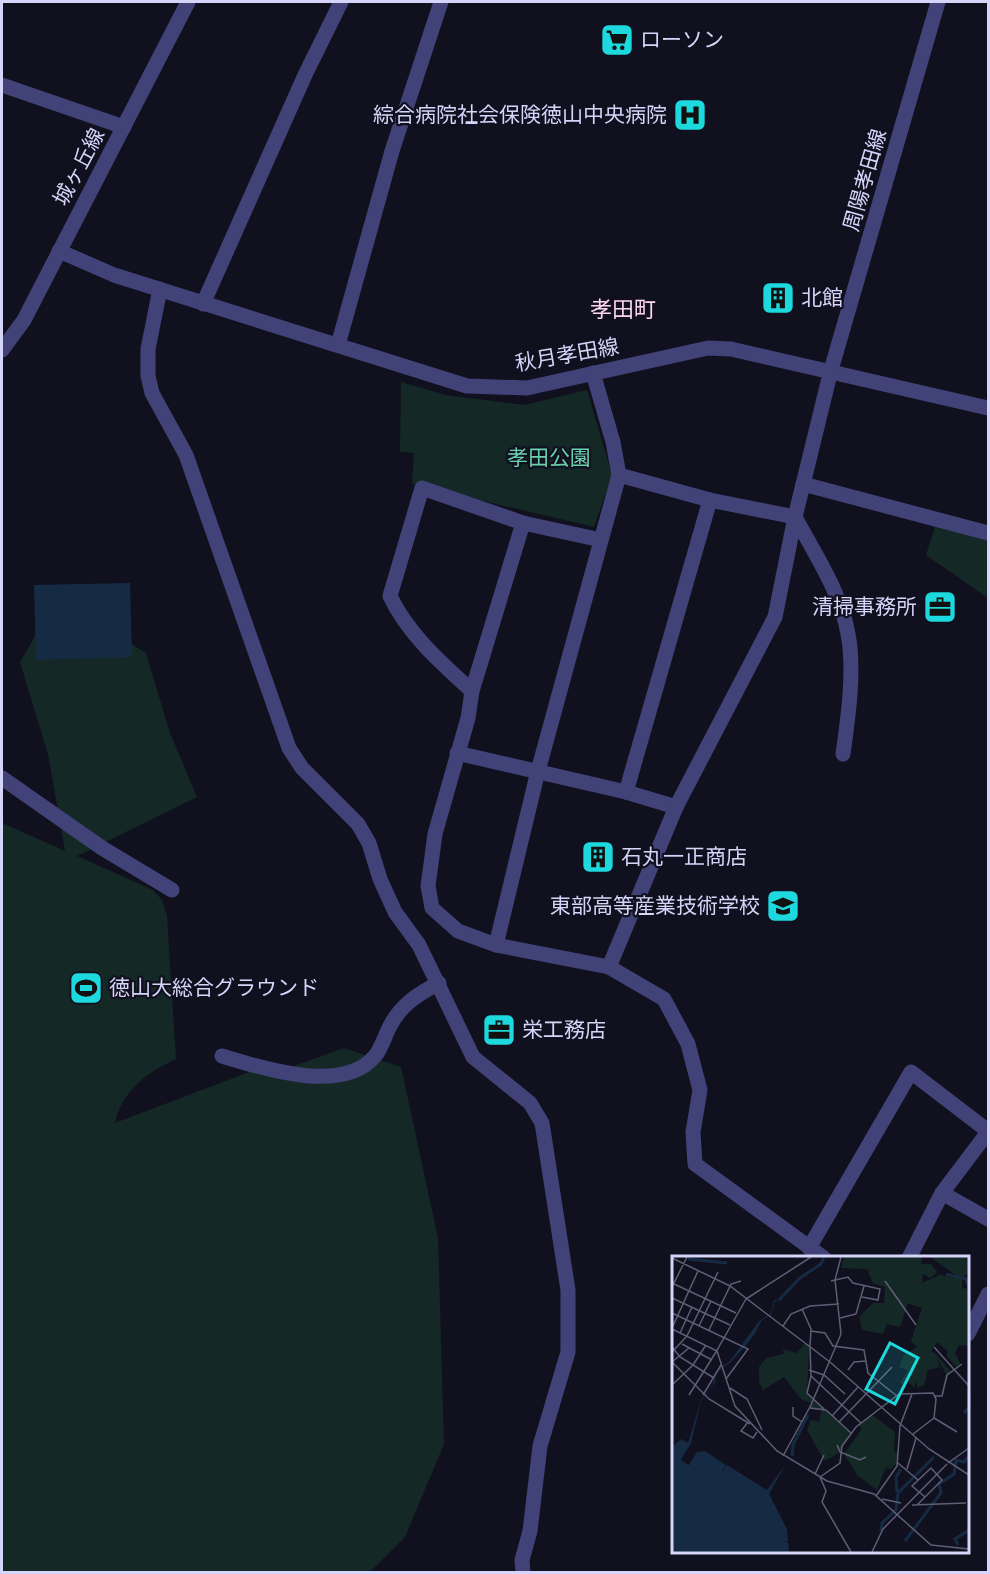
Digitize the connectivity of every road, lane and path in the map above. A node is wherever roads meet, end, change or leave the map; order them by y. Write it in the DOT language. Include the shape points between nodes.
graph roads {
  1 [pos="188,2"];
  2 [pos="341,2"];
  3 [pos="441,2"];
  4 [pos="939,2"];
  5 [pos="2,85"];
  6 [pos="124,127"];
  7 [pos="58,250"];
  8 [pos="160,289"];
  9 [pos="203,304"];
  10 [pos="338,345"];
  11 [pos="2,350"];
  12 [pos="831,370"];
  13 [pos="593,373"];
  14 [pos="988,408"];
  15 [pos="619,475"];
  16 [pos="803,484"];
  17 [pos="710,500"];
  18 [pos="795,517"];
  19 [pos="523,523"];
  20 [pos="988,533"];
  21 [pos="601,540"];
  22 [pos="472,691"];
  23 [pos="457,753"];
  24 [pos="843,754"];
  25 [pos="538,771"];
  26 [pos="2,778"];
  27 [pos="626,792"];
  28 [pos="676,807"];
  29 [pos="172,890"];
  30 [pos="496,945"];
  31 [pos="609,967"];
  32 [pos="439,983"];
  33 [pos="222,1056"];
  34 [pos="988,1132"];
  35 [pos="942,1193"];
  36 [pos="988,1220"];
  37 [pos="809,1248"];
  38 [pos="822,1256"];
  39 [pos="910,1256"];
  40 [pos="988,1294"];
  41 [pos="969,1332"];
  42 [pos="523,1572"];
  1 -- 6 [label="street, 城ヶ丘線"];
  2 -- 9 [label="street"];
  3 -- 10 [label="street" via="392,152"];
  4 -- 12 [label="street, 周陽孝田線"];
  5 -- 6 [label="street"];
  6 -- 7 [label="street, 城ヶ丘線"];
  7 -- 8 [label="street, 秋月孝田線"];
  7 -- 11 [label="street, 城ヶ丘線" via="24,320"];
  8 -- 9 [label="street, 秋月孝田線"];
  8 -- 32 [label="street" via="148,349 152,393 186,455 289,748 302,768 358,824 395,912 419,945"];
  9 -- 10 [label="street, 秋月孝田線"];
  10 -- 13 [label="street, 秋月孝田線" via="467,386 527,388"];
  12 -- 13 [label="street, 秋月孝田線" via="708,348"];
  12 -- 14 [label="street, 秋月孝田線"];
  12 -- 16 [label="street, 周陽孝田線"];
  13 -- 15 [label="street"];
  15 -- 17 [label="street"];
  15 -- 21 [label="street"];
  16 -- 18 [label="street, 周陽孝田線"];
  16 -- 20 [label="street"];
  17 -- 18 [label="street"];
  17 -- 27 [label="street"];
  18 -- 24 [label="street" via="842,611 849,636"];
  18 -- 28 [label="street, 周陽孝田線" via="774,617"];
  19 -- 21 [label="street"];
  19 -- 22 [label="street"];
  19 -- 22 [label="street" via="422,488 390,596 400,617"];
  21 -- 25 [label="street"];
  22 -- 23 [label="street"];
  23 -- 25 [label="street"];
  23 -- 30 [label="street" via="435,834 428,885 432,908 458,931"];
  25 -- 27 [label="street"];
  25 -- 30 [label="street"];
  26 -- 29 [label="street" via="102,848"];
  27 -- 28 [label="street"];
  28 -- 31 [label="street, 周陽孝田線"];
  30 -- 31 [label="street"];
  31 -- 37 [label="street" via="664,999 688,1044 700,1090 693,1132 694,1164"];
  32 -- 33 [label="street" via="412,998 391,1023 375,1057 351,1072 305,1077"];
  32 -- 42 [label="street" via="473,1057 530,1103 542,1123 568,1290 568,1352 540,1446"];
  34 -- 35 [label="street"];
  34 -- 37 [label="street" via="911,1072"];
  35 -- 36 [label="street"];
  35 -- 39 [label="street"];
  37 -- 38 [label="street"];
  40 -- 41 [label="street"];
}
